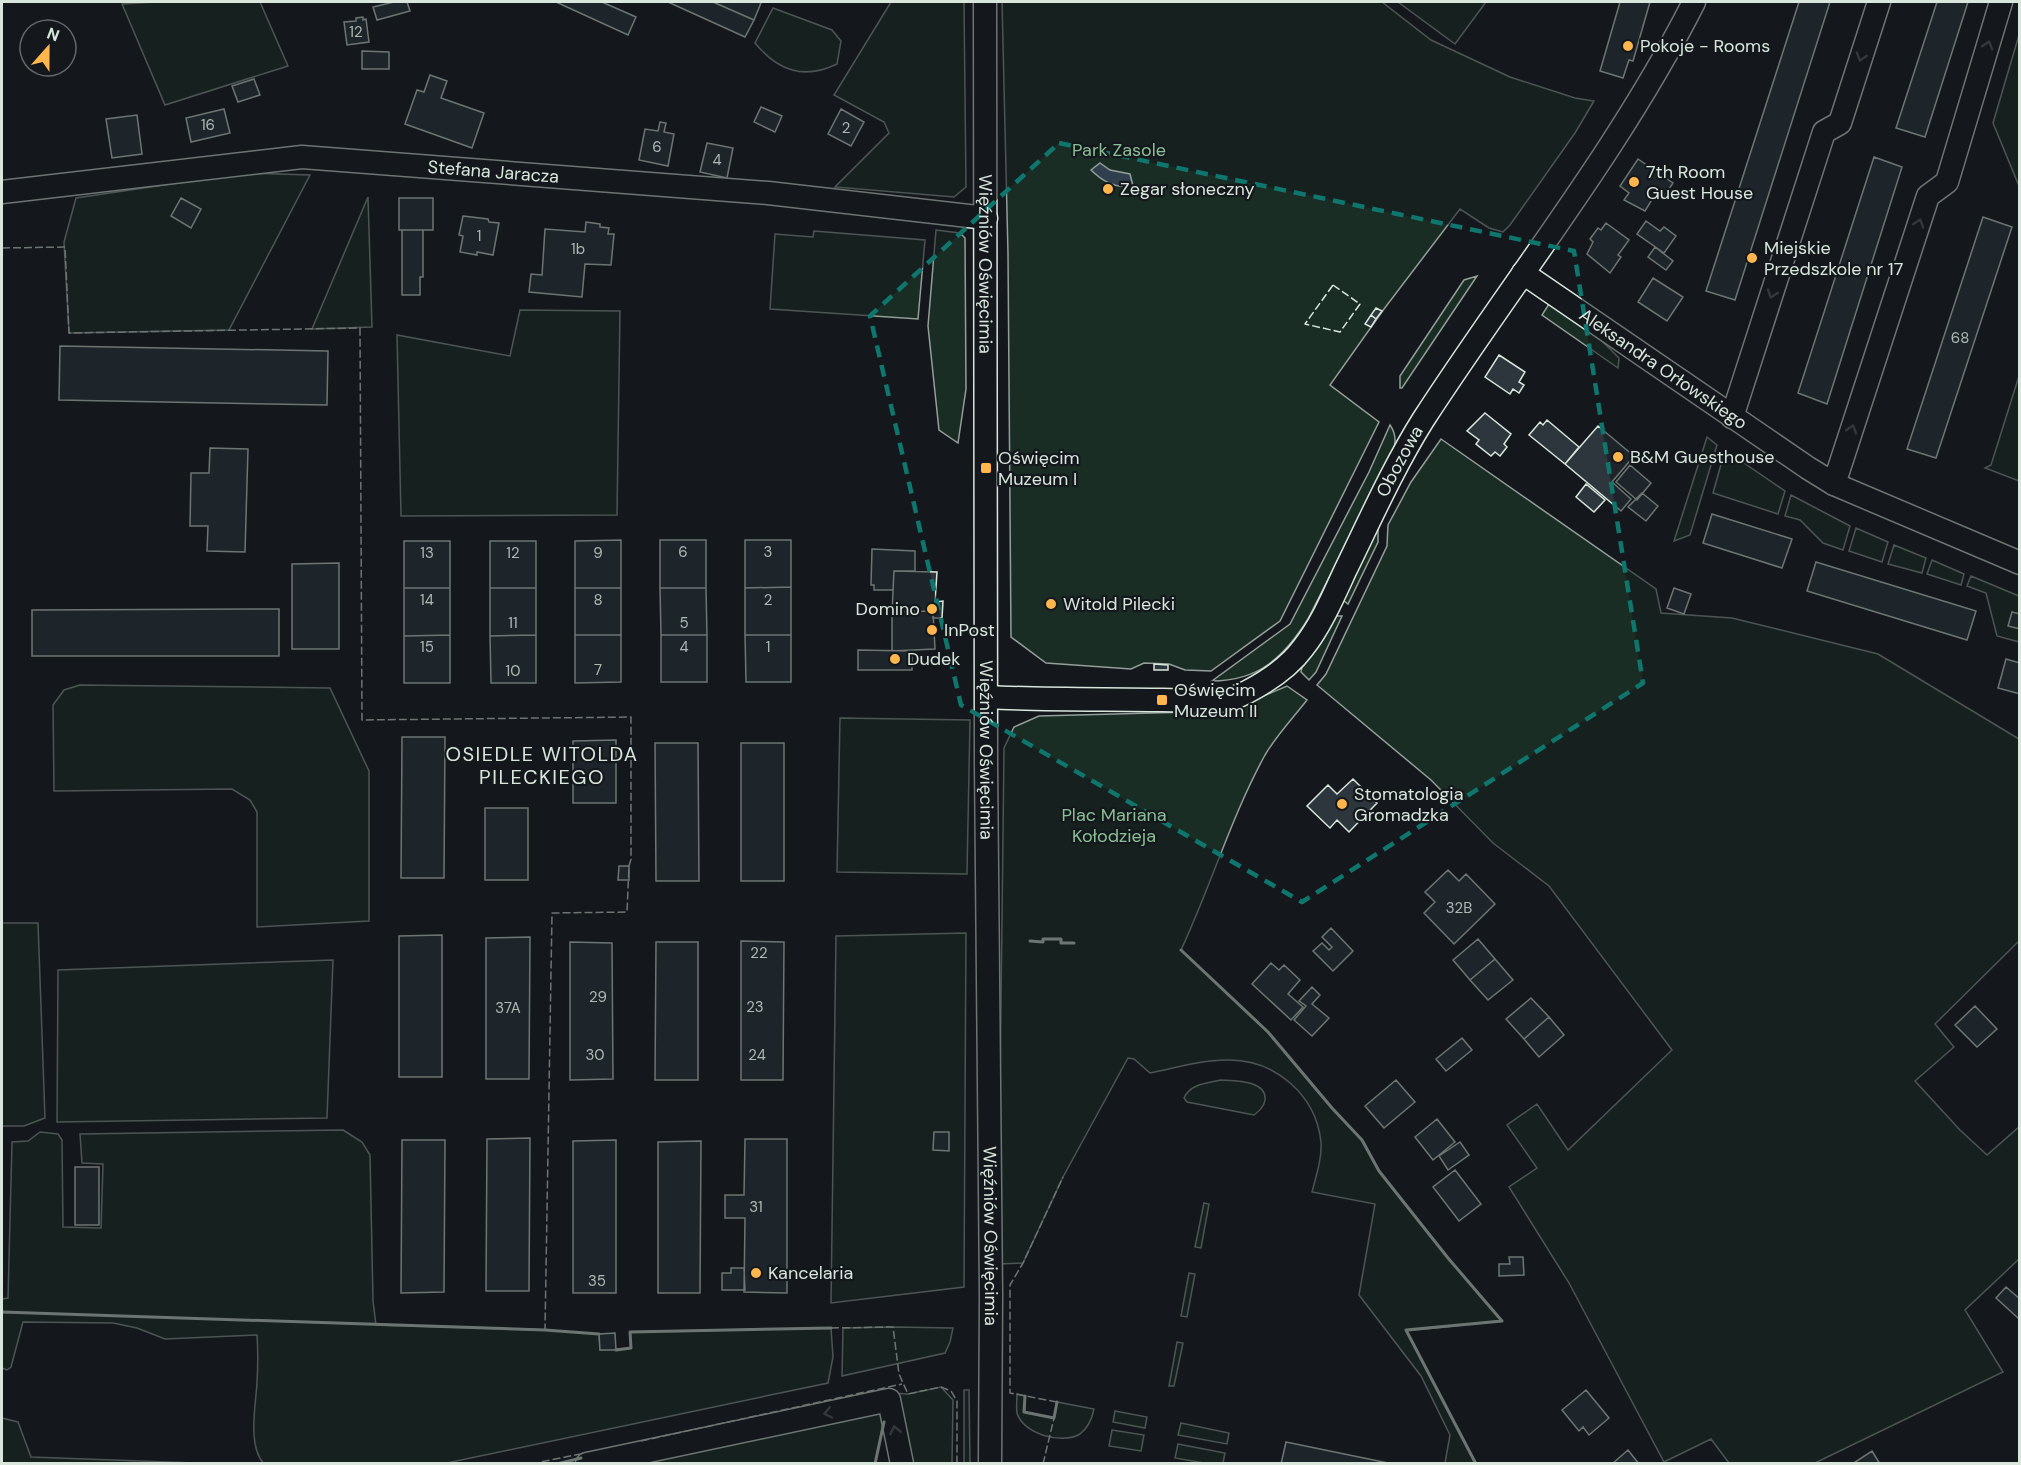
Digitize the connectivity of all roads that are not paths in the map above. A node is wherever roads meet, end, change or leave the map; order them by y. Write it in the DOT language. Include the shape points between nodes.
graph roads {
  1 [pos="986,2"];
  2 [pos="1694,2"];
  3 [pos="1879,2"];
  4 [pos="2001,2"];
  5 [pos="2,192"];
  6 [pos="986,218"];
  7 [pos="1523,273"];
  8 [pos="1732,417"];
  9 [pos="1834,484"];
  10 [pos="2019,563"];
  11 [pos="987,697"];
  12 [pos="586,1464"];
  13 [pos="902,1464"];
  14 [pos="990,1464"];
  1 -- 6 [label="street, Więźniów Oświęcimia"];
  2 -- 7 [label="street, Obozowa" via="1614,140"];
  3 -- 8 [label="street, one-way" via="1840,123 1824,132"];
  9 -- 4 [label="street, one-way" via="1928,196 1947,182"];
  5 -- 6 [label="street, Stefana Jaracza" via="302,157 768,194"];
  6 -- 11 [label="street, Więźniów Oświęcimia"];
  7 -- 8 [label="street, Aleksandra Orłowskiego"];
  7 -- 11 [label="street, Obozowa" via="1422,423 1303,649 1280,671 1250,690 1220,702"];
  8 -- 9 [label="street, Aleksandra Orłowskiego"];
  9 -- 10 [label="street, Aleksandra Orłowskiego"];
  11 -- 14 [label="street, Więźniów Oświęcimia"];
  13 -- 12 [label="street, one-way" via="889,1400"];
}
